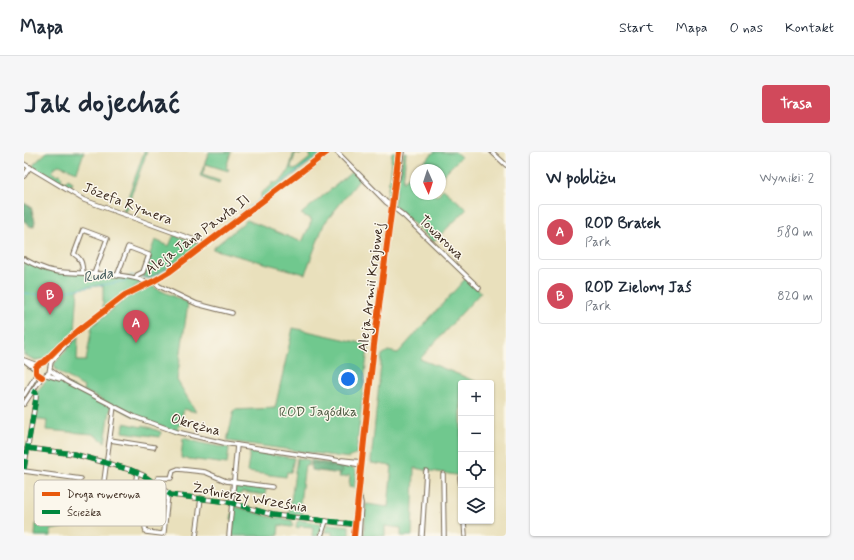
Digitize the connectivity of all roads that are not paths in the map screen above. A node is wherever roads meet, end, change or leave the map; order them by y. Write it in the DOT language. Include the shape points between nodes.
graph roads {
  1 [pos="327,152"];
  2 [pos="337,152"];
  3 [pos="399,152"];
  4 [pos="402,152"];
  5 [pos="492,152"];
  6 [pos="24,164"];
  7 [pos="506,165"];
  8 [pos="30,167"];
  9 [pos="24,176"];
  10 [pos="396,182"];
  11 [pos="392,207"];
  12 [pos="204,246"];
  13 [pos="24,259"];
  14 [pos="83,273"];
  15 [pos="94,274"];
  16 [pos="117,276"];
  17 [pos="136,278"];
  18 [pos="154,281"];
  19 [pos="148,284"];
  20 [pos="479,288"];
  21 [pos="232,313"];
  22 [pos="78,331"];
  23 [pos="24,360"];
  24 [pos="44,362"];
  25 [pos="37,365"];
  26 [pos="50,368"];
  27 [pos="36,371"];
  28 [pos="47,375"];
  29 [pos="42,377"];
  30 [pos="66,382"];
  31 [pos="32,391"];
  32 [pos="24,395"];
  33 [pos="24,404"];
  34 [pos="114,406"];
  35 [pos="110,440"];
  36 [pos="237,445"];
  37 [pos="154,447"];
  38 [pos="27,448"];
  39 [pos="364,448"];
  40 [pos="351,462"];
  41 [pos="107,463"];
  42 [pos="361,464"];
  43 [pos="24,470"];
  44 [pos="426,471"];
  45 [pos="137,472"];
  46 [pos="443,474"];
  47 [pos="360,477"];
  48 [pos="81,479"];
  49 [pos="105,480"];
  50 [pos="136,480"];
  51 [pos="149,480"];
  52 [pos="157,480"];
  53 [pos="233,482"];
  54 [pos="272,487"];
  55 [pos="358,490"];
  56 [pos="168,494"];
  57 [pos="201,498"];
  58 [pos="231,503"];
  59 [pos="166,513"];
  60 [pos="326,521"];
  61 [pos="355,524"];
  62 [pos="464,524"];
  63 [pos="360,525"];
  64 [pos="165,526"];
  65 [pos="145,527"];
  66 [pos="196,536"];
  67 [pos="229,536"];
  68 [pos="321,536"];
  69 [pos="354,536"];
  70 [pos="358,536"];
  71 [pos="422,536"];
  72 [pos="444,536"];
  73 [pos="465,536"];
  1 -- 12 [label="street, Aleja Jana Pawła II"];
  2 -- 11 [label="street, Towarowa"];
  3 -- 10 [label="street, Aleja Armii Krajowej"];
  4 -- 10 [label="street, Aleja Armii Krajowej"];
  5 -- 7 [label="street"];
  6 -- 8 [label="street, Józefa Rymera"];
  8 -- 9 [label="street"];
  8 -- 12 [label="street, Józefa Rymera" via="84,200 200,242"];
  10 -- 11 [label="street, Aleja Armii Krajowej"];
  11 -- 20 [label="street, Towarowa"];
  11 -- 39 [label="street, Aleja Armii Krajowej"];
  12 -- 18 [label="street, Aleja Jana Pawła II"];
  13 -- 14 [label="street" via="49,270"];
  14 -- 15 [label="street"];
  14 -- 15 [label="street" via="82,262 74,254 83,230 107,239"];
  15 -- 16 [label="street"];
  16 -- 17 [label="street"];
  16 -- 17 [label="street" via="128,247 149,255 143,272 137,274"];
  17 -- 19 [label="street"];
  18 -- 19 [label="street, Aleja Jana Pawła II"];
  18 -- 21 [label="street" via="159,286 192,301"];
  19 -- 22 [label="street, Aleja Jana Pawła II" via="125,295"];
  22 -- 24 [label="street, Aleja Jana Pawła II"];
  22 -- 26 [label="street, Aleja Jana Pawła II" via="51,362"];
  23 -- 25 [label="street"];
  23 -- 27 [label="street"];
  24 -- 25 [label="street"];
  24 -- 26 [label="street"];
  25 -- 27 [label="street"];
  26 -- 28 [label="street"];
  26 -- 30 [label="street, Okrężna"];
  27 -- 29 [label="street"];
  27 -- 32 [label="street"];
  28 -- 29 [label="street"];
  28 -- 30 [label="street, Okrężna"];
  29 -- 31 [label="street"];
  30 -- 34 [label="street, Okrężna"];
  31 -- 33 [label="street"];
  31 -- 38 [label="street" via="37,395"];
  34 -- 35 [label="street"];
  34 -- 36 [label="street, Okrężna" via="175,432"];
  35 -- 37 [label="street"];
  35 -- 41 [label="street"];
  36 -- 40 [label="street, Okrężna"];
  36 -- 53 [label="street"];
  38 -- 41 [label="street" via="74,454"];
  38 -- 43 [label="street"];
  39 -- 40 [label="street" via="359,457"];
  39 -- 42 [label="street, Aleja Armii Krajowej"];
  40 -- 42 [label="street, Okrężna"];
  40 -- 47 [label="street" via="358,469"];
  41 -- 45 [label="street"];
  41 -- 49 [label="street"];
  42 -- 47 [label="street, Aleja Armii Krajowej"];
  43 -- 48 [label="street"];
  44 -- 71 [label="street"];
  45 -- 50 [label="street"];
  45 -- 51 [label="street"];
  46 -- 72 [label="street"];
  47 -- 55 [label="street, Aleja Armii Krajowej"];
  52 -- 53 [label="street" via="171,478 173,471 178,469 205,472"];
  53 -- 54 [label="street"];
  53 -- 58 [label="street"];
  55 -- 61 [label="street, Aleja Armii Krajowej"];
  55 -- 63 [label="street, Aleja Armii Krajowej" via="361,503"];
  56 -- 57 [label="street, Żołnierzy Września"];
  56 -- 59 [label="street"];
  57 -- 58 [label="street, Żołnierzy Września"];
  57 -- 66 [label="street"];
  58 -- 60 [label="street, Żołnierzy Września" via="273,515"];
  58 -- 67 [label="street"];
  60 -- 61 [label="street, Żołnierzy Września"];
  60 -- 68 [label="street"];
  61 -- 63 [label="street, Żołnierzy Września"];
  61 -- 69 [label="street, Aleja Armii Krajowej"];
  62 -- 73 [label="street"];
  63 -- 70 [label="street, Aleja Armii Krajowej"];
  64 -- 65 [label="street" via="162,534 146,532"];
}
